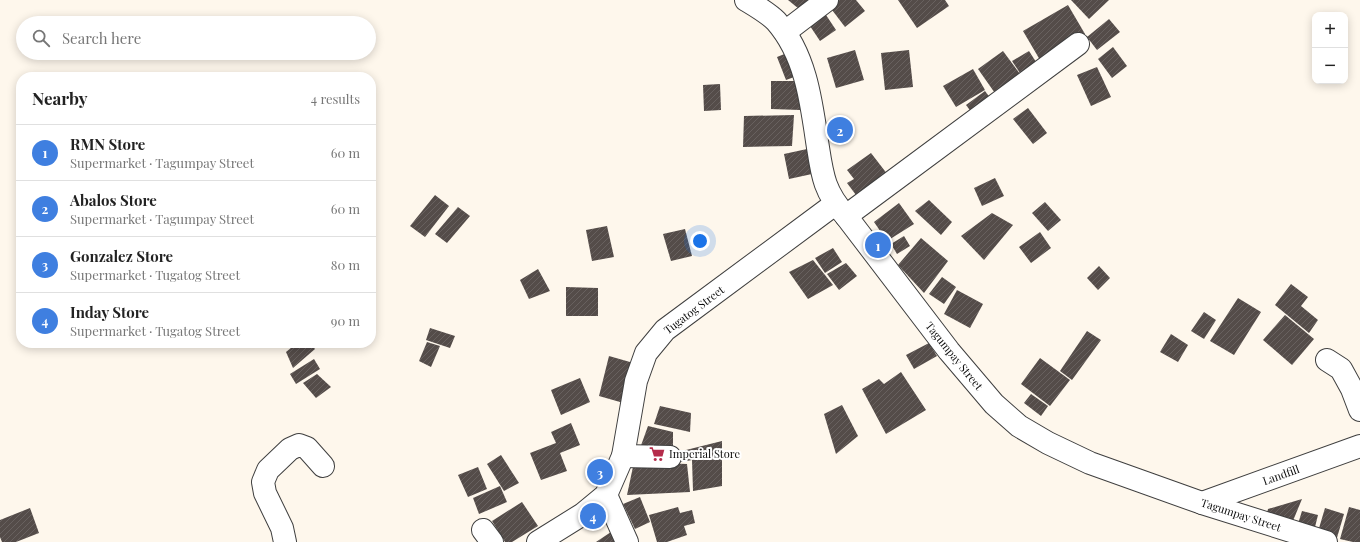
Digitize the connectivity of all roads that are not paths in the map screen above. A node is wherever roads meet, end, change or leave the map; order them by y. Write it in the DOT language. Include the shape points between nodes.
graph roads {
  1 [pos="746,0"];
  2 [pos="827,0"];
  3 [pos="785,32"];
  4 [pos="1078,44"];
  5 [pos="840,210"];
  6 [pos="1327,360"];
  7 [pos="1360,410"];
  8 [pos="1360,446"];
  9 [pos="623,456"];
  10 [pos="670,457"];
  11 [pos="323,466"];
  12 [pos="606,495"];
  13 [pos="1202,502"];
  14 [pos="285,542"];
  15 [pos="538,542"];
  16 [pos="626,542"];
  17 [pos="1326,542"];
  1 -- 3 [label="street, Tagumpay Street" via="775,20"];
  2 -- 3 [label="street"];
  3 -- 5 [label="street, Tagumpay Street" via="798,56 811,96 826,188"];
  4 -- 5 [label="street, Tugatog Street"];
  5 -- 9 [label="street, Tugatog Street" via="665,330 646,353 636,381"];
  5 -- 13 [label="street, Tagumpay Street" via="949,351 994,404 1019,426 1090,463"];
  6 -- 7 [label="street" via="1341,369"];
  8 -- 13 [label="street, Landfill"];
  9 -- 10 [label="street"];
  9 -- 12 [label="street, Tugatog Street"];
  11 -- 14 [label="street" via="307,448 299,445 290,449 268,470 263,482 265,492 282,528"];
  12 -- 15 [label="street, Tugatog Street" via="583,514"];
  12 -- 16 [label="street"];
  13 -- 17 [label="street, Tagumpay Street"];
}
